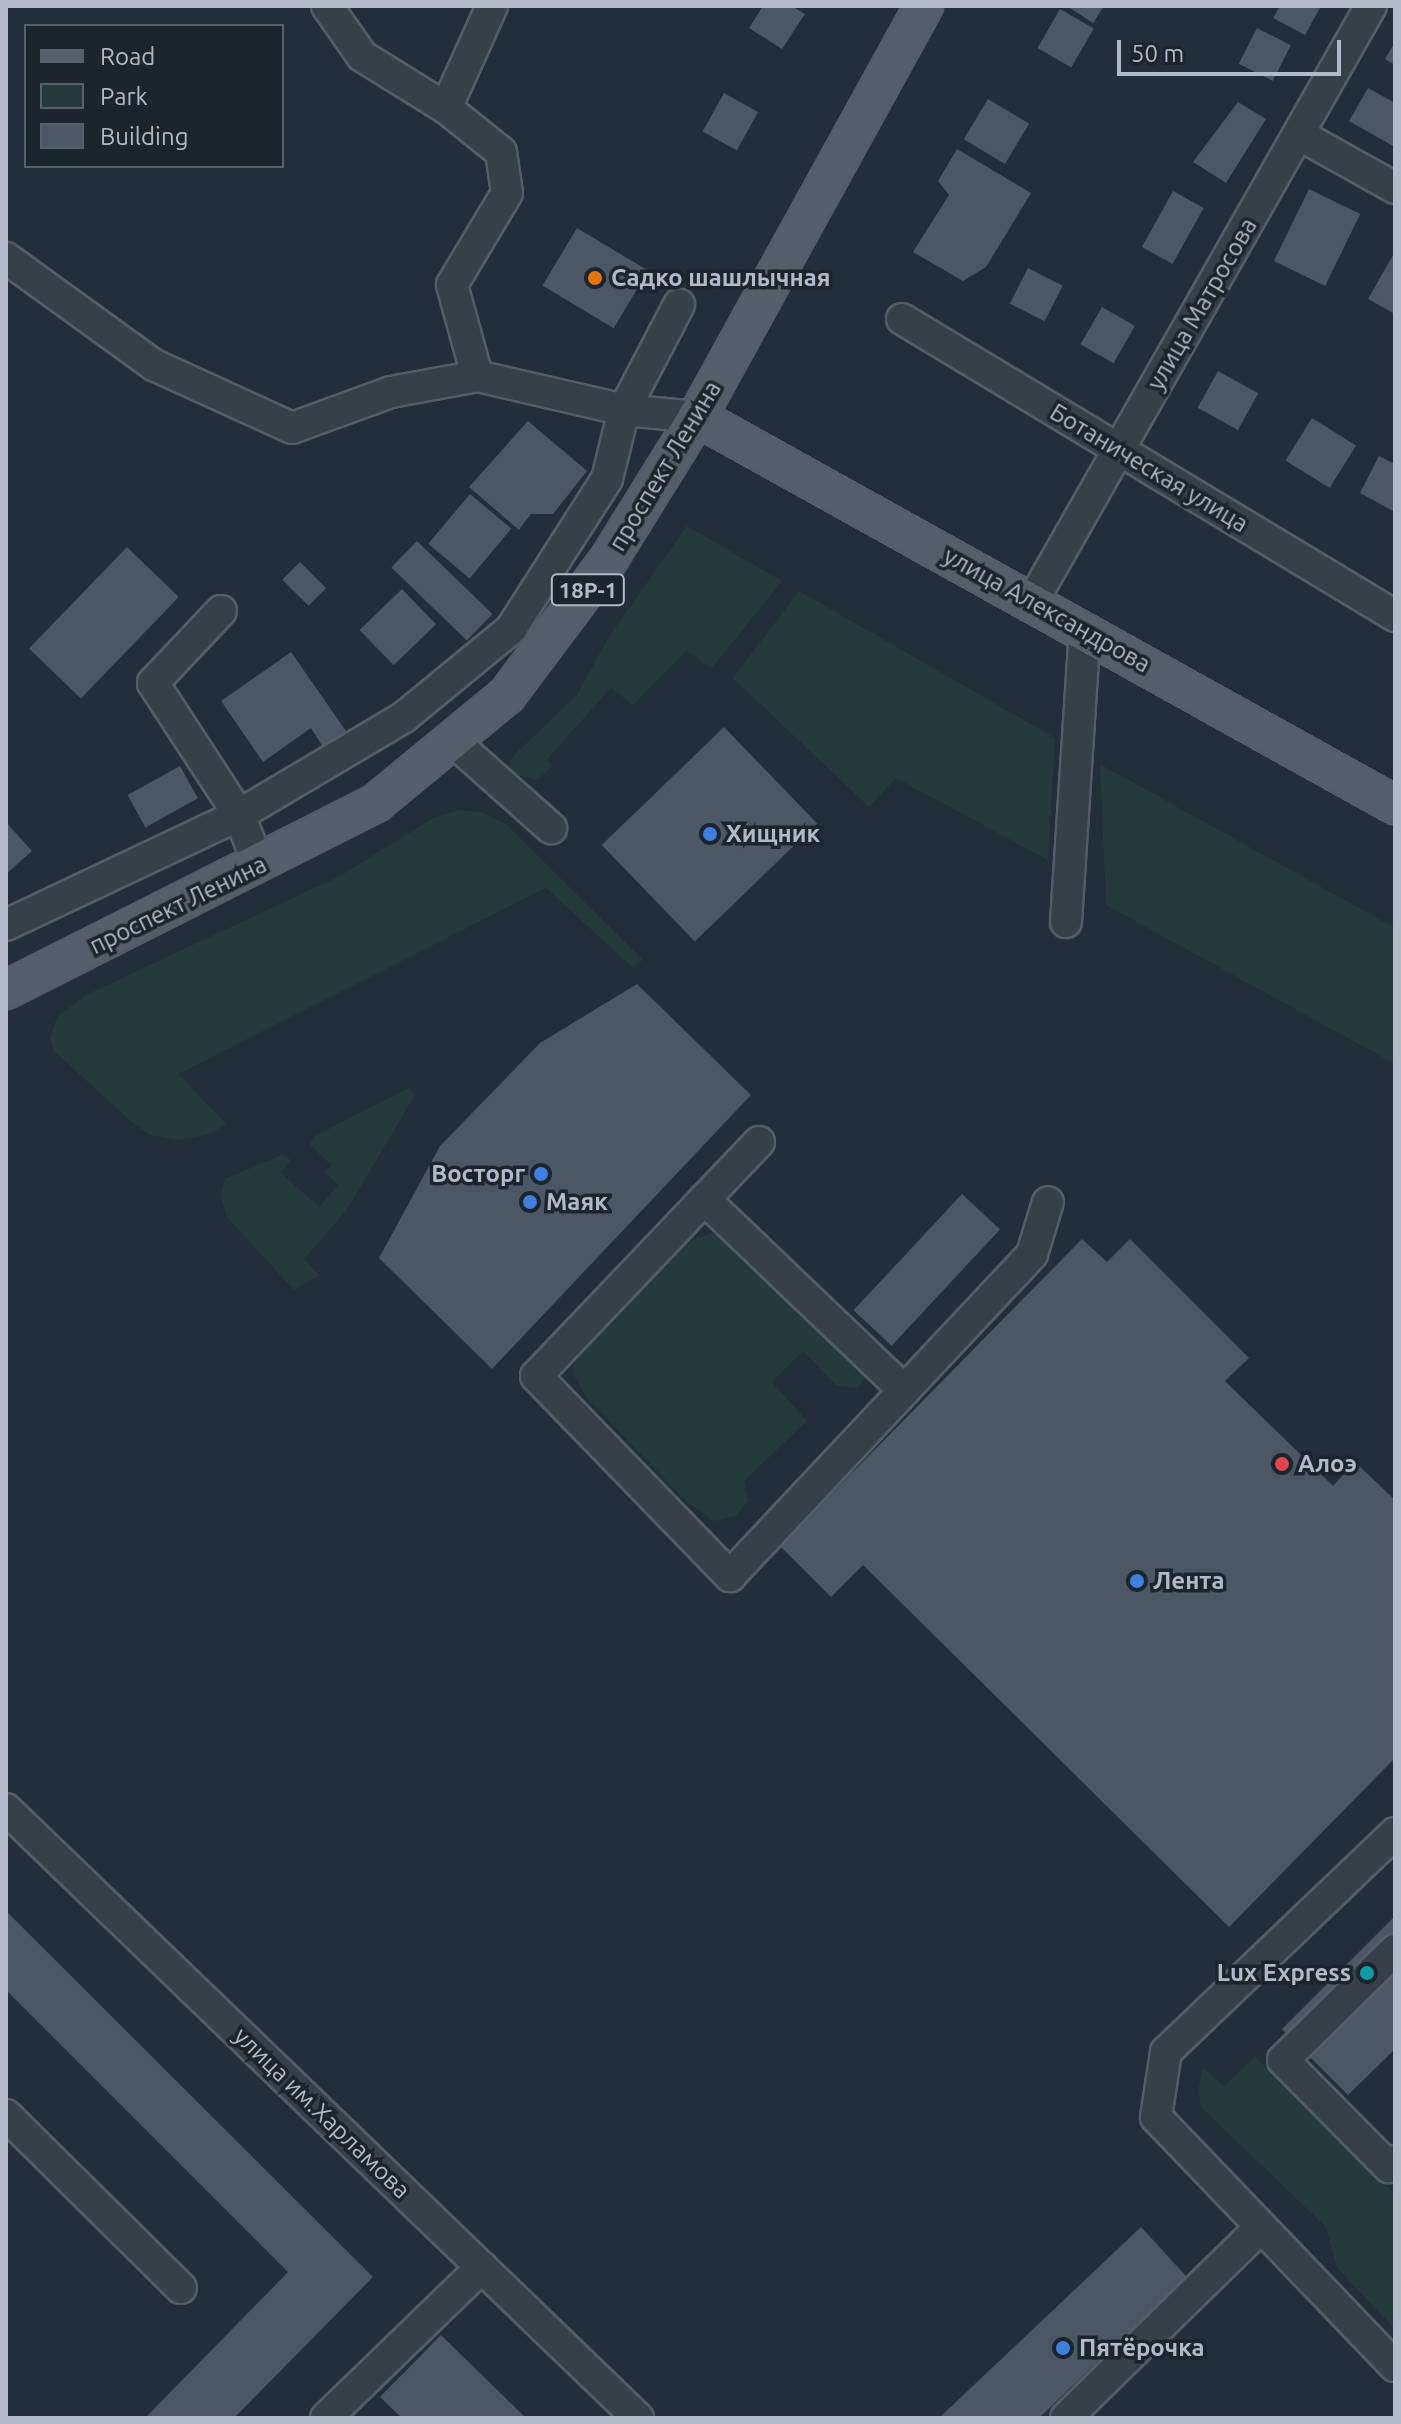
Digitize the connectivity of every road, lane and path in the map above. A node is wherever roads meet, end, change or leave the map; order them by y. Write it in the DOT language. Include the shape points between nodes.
graph roads {
  1 [pos="327,6"];
  2 [pos="492,6"];
  3 [pos="924,6"];
  4 [pos="1371,6"];
  5 [pos="446,108"];
  6 [pos="1300,135"];
  7 [pos="1395,188"];
  8 [pos="6,258"];
  9 [pos="679,305"];
  10 [pos="902,319"];
  11 [pos="477,376"];
  12 [pos="624,410"];
  13 [pos="697,417"];
  14 [pos="1119,450"];
  15 [pos="1032,602"];
  16 [pos="221,611"];
  17 [pos="1395,616"];
  18 [pos="1085,631"];
  19 [pos="404,717"];
  20 [pos="442,753"];
  21 [pos="1395,805"];
  22 [pos="239,815"];
  23 [pos="551,828"];
  24 [pos="259,865"];
  25 [pos="1066,922"];
  26 [pos="6,925"];
  27 [pos="6,990"];
  28 [pos="759,1142"];
  29 [pos="704,1199"];
  30 [pos="1048,1202"];
  31 [pos="904,1390"];
  32 [pos="9,1818"];
  33 [pos="1395,1833"];
  34 [pos="1395,1950"];
  35 [pos="6,2115"];
  36 [pos="1393,2167"];
  37 [pos="1261,2227"];
  38 [pos="482,2267"];
  39 [pos="181,2288"];
  40 [pos="1395,2366"];
  41 [pos="342,2413"];
  42 [pos="638,2418"];
  43 [pos="1066,2418"];
  1 -- 5 [label="street" via="362,56"];
  2 -- 5 [label="street"];
  3 -- 13 [label="main road, проспект Ленина / 18Р-1"];
  4 -- 6 [label="street, улица Матросова"];
  5 -- 11 [label="street" via="501,152 507,193 452,285"];
  6 -- 7 [label="street"];
  6 -- 14 [label="street, улица Матросова"];
  8 -- 11 [label="street" via="154,365 292,428 391,392"];
  9 -- 12 [label="street"];
  10 -- 14 [label="street, Ботаническая улица"];
  11 -- 12 [label="street"];
  12 -- 13 [label="street"];
  12 -- 19 [label="street" via="607,479 511,629"];
  13 -- 15 [label="main road, улица Александрова"];
  13 -- 20 [label="main road, проспект Ленина / 18Р-1" via="559,632 507,695"];
  14 -- 15 [label="street, улица Матросова"];
  14 -- 17 [label="street, Ботаническая улица"];
  15 -- 18 [label="main road, улица Александрова"];
  16 -- 22 [label="street" via="153,683"];
  18 -- 21 [label="main road, улица Александрова"];
  18 -- 25 [label="street"];
  19 -- 20 [label="street"];
  19 -- 22 [label="street"];
  20 -- 23 [label="street"];
  20 -- 24 [label="main road, проспект Ленина / 18Р-1" via="376,803"];
  22 -- 24 [label="street"];
  22 -- 26 [label="street"];
  24 -- 27 [label="main road, проспект Ленина / 18Р-1"];
  28 -- 29 [label="street"];
  29 -- 31 [label="street"];
  29 -- 31 [label="street" via="536,1376 730,1576"];
  30 -- 31 [label="street" via="1032,1254"];
  32 -- 38 [label="street, улица им.Харламова"];
  33 -- 37 [label="street" via="1166,2052 1156,2117"];
  34 -- 36 [label="street" via="1283,2060"];
  35 -- 39 [label="street"];
  37 -- 40 [label="street"];
  37 -- 43 [label="street"];
  38 -- 41 [label="street"];
  38 -- 42 [label="street, улица им.Харламова"];
}
